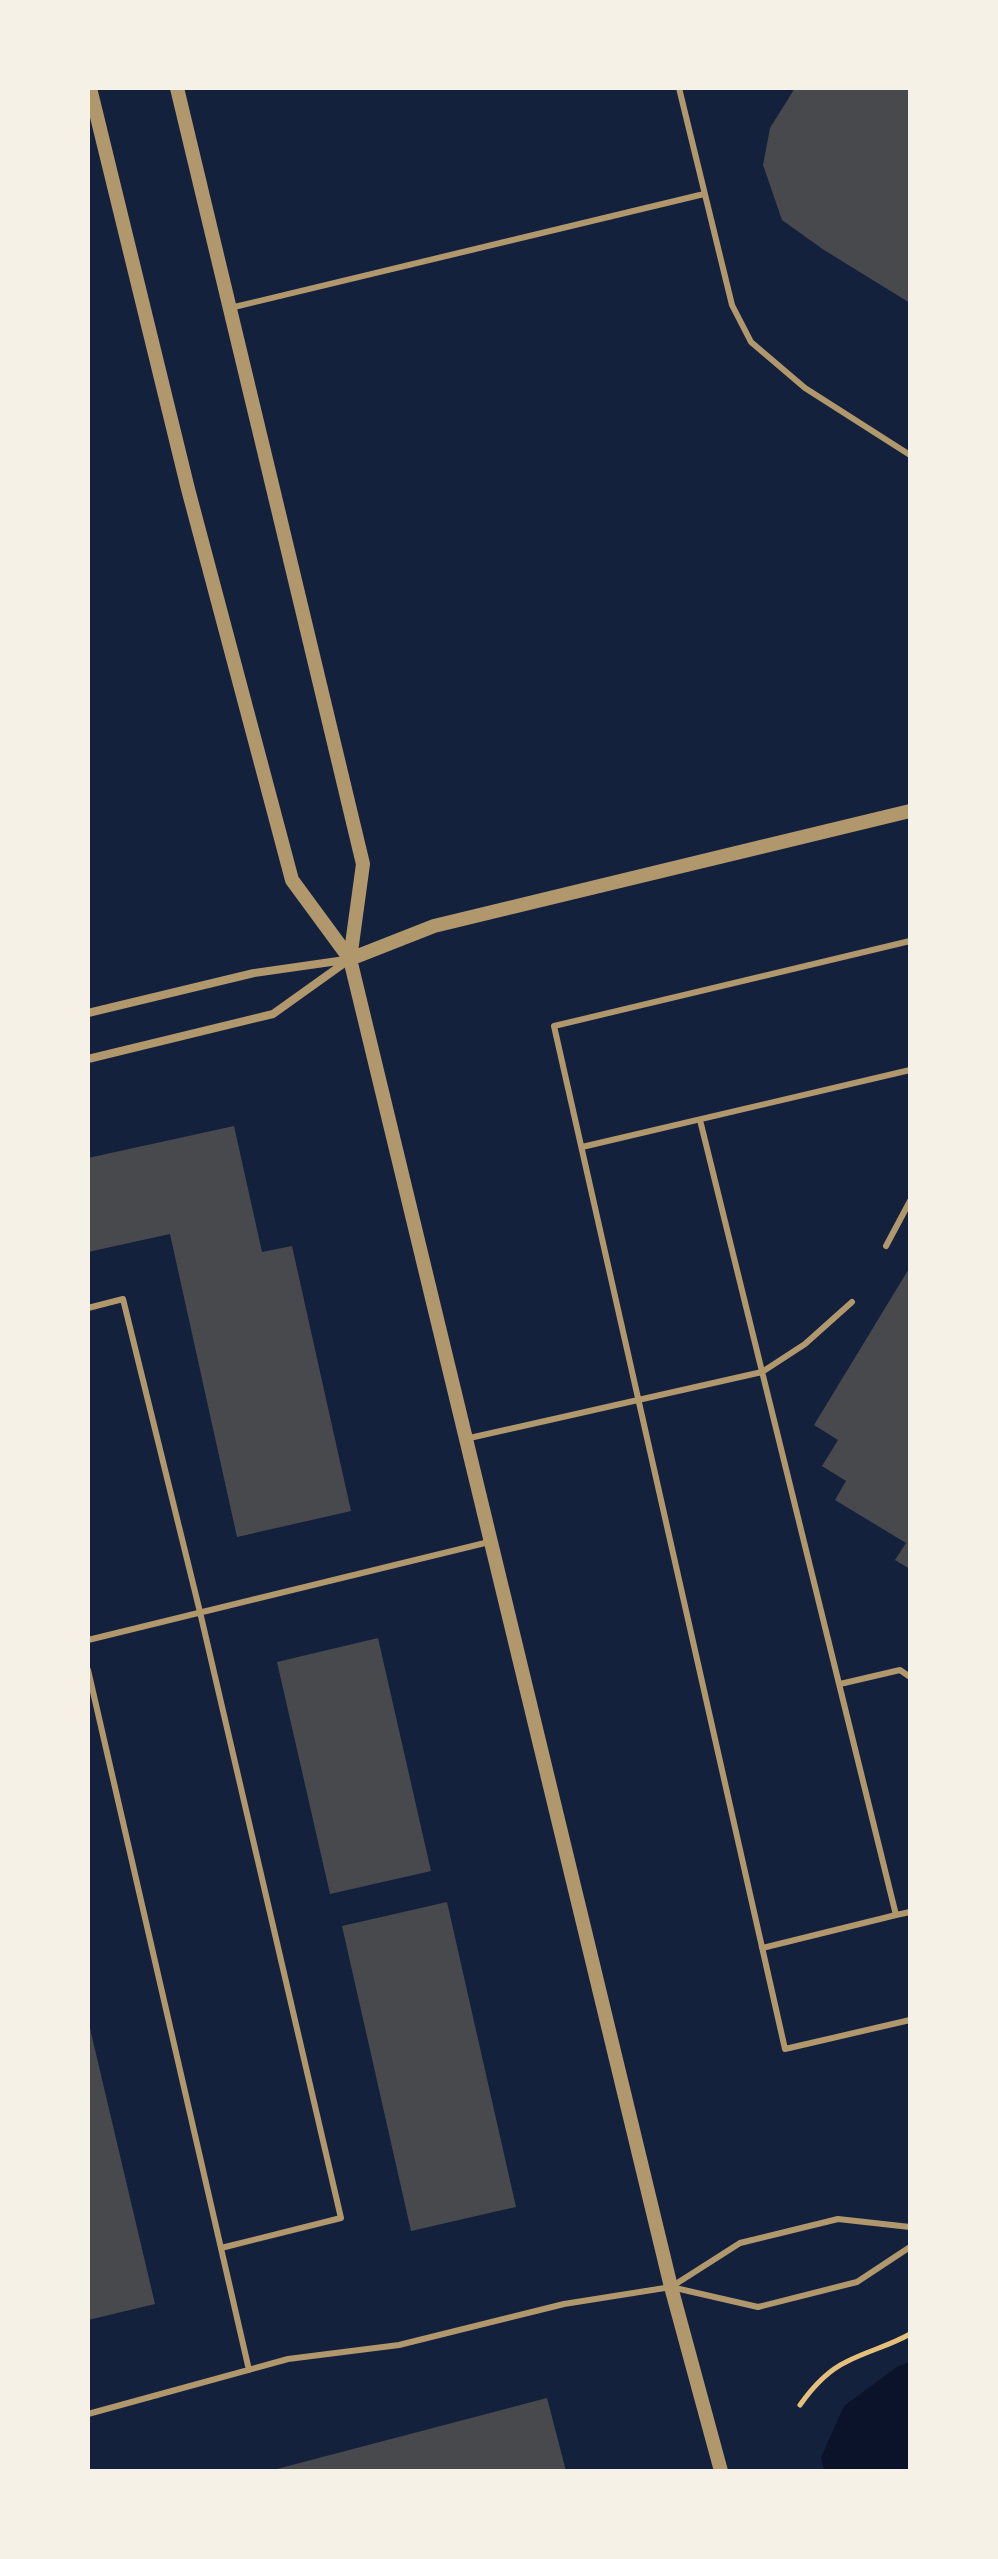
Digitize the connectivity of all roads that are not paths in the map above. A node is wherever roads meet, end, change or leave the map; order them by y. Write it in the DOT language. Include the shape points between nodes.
graph roads {
  1 [pos="90,88"];
  2 [pos="177,88"];
  3 [pos="679,88"];
  4 [pos="704,194"];
  5 [pos="230,308"];
  6 [pos="910,455"];
  7 [pos="910,811"];
  8 [pos="910,941"];
  9 [pos="350,959"];
  10 [pos="88,1013"];
  11 [pos="88,1059"];
  12 [pos="910,1070"];
  13 [pos="700,1120"];
  14 [pos="582,1147"];
  15 [pos="910,1201"];
  16 [pos="886,1246"];
  17 [pos="852,1302"];
  18 [pos="88,1308"];
  19 [pos="762,1372"];
  20 [pos="640,1398"];
  21 [pos="465,1439"];
  22 [pos="490,1542"];
  23 [pos="200,1612"];
  24 [pos="88,1640"];
  25 [pos="88,1670"];
  26 [pos="910,1677"];
  27 [pos="840,1684"];
  28 [pos="910,1912"];
  29 [pos="896,1915"];
  30 [pos="762,1948"];
  31 [pos="910,2020"];
  32 [pos="910,2227"];
  33 [pos="910,2247"];
  34 [pos="221,2248"];
  35 [pos="671,2287"];
  36 [pos="249,2370"];
  37 [pos="88,2414"];
  38 [pos="721,2471"];
  1 -- 9 [label="street" via="188,489 292,880"];
  2 -- 5 [label="street"];
  3 -- 4 [label="lane"];
  4 -- 5 [label="lane"];
  4 -- 6 [label="lane" via="732,305 751,342 805,388"];
  5 -- 9 [label="street" via="363,864"];
  7 -- 9 [label="street" via="434,926"];
  8 -- 14 [label="lane" via="554,1026"];
  9 -- 10 [label="street" via="254,973"];
  9 -- 11 [label="street" via="273,1014"];
  9 -- 21 [label="street"];
  12 -- 13 [label="lane"];
  13 -- 14 [label="lane"];
  13 -- 19 [label="lane"];
  14 -- 20 [label="lane"];
  15 -- 16 [label="lane"];
  17 -- 19 [label="lane" via="805,1344"];
  18 -- 23 [label="lane" via="123,1299"];
  19 -- 20 [label="lane"];
  19 -- 27 [label="lane"];
  20 -- 21 [label="lane"];
  20 -- 30 [label="lane"];
  21 -- 22 [label="street"];
  22 -- 23 [label="lane"];
  22 -- 35 [label="street"];
  23 -- 24 [label="lane"];
  23 -- 34 [label="lane" via="341,2218"];
  25 -- 34 [label="lane"];
  26 -- 27 [label="lane" via="900,1670"];
  27 -- 29 [label="lane"];
  28 -- 29 [label="lane"];
  29 -- 30 [label="lane"];
  30 -- 31 [label="lane" via="785,2049"];
  32 -- 35 [label="lane" via="838,2219 740,2243"];
  33 -- 35 [label="lane" via="857,2282 758,2307"];
  34 -- 36 [label="lane"];
  35 -- 36 [label="lane" via="564,2304 399,2345 288,2359"];
  35 -- 38 [label="street"];
  36 -- 37 [label="lane"];
}
